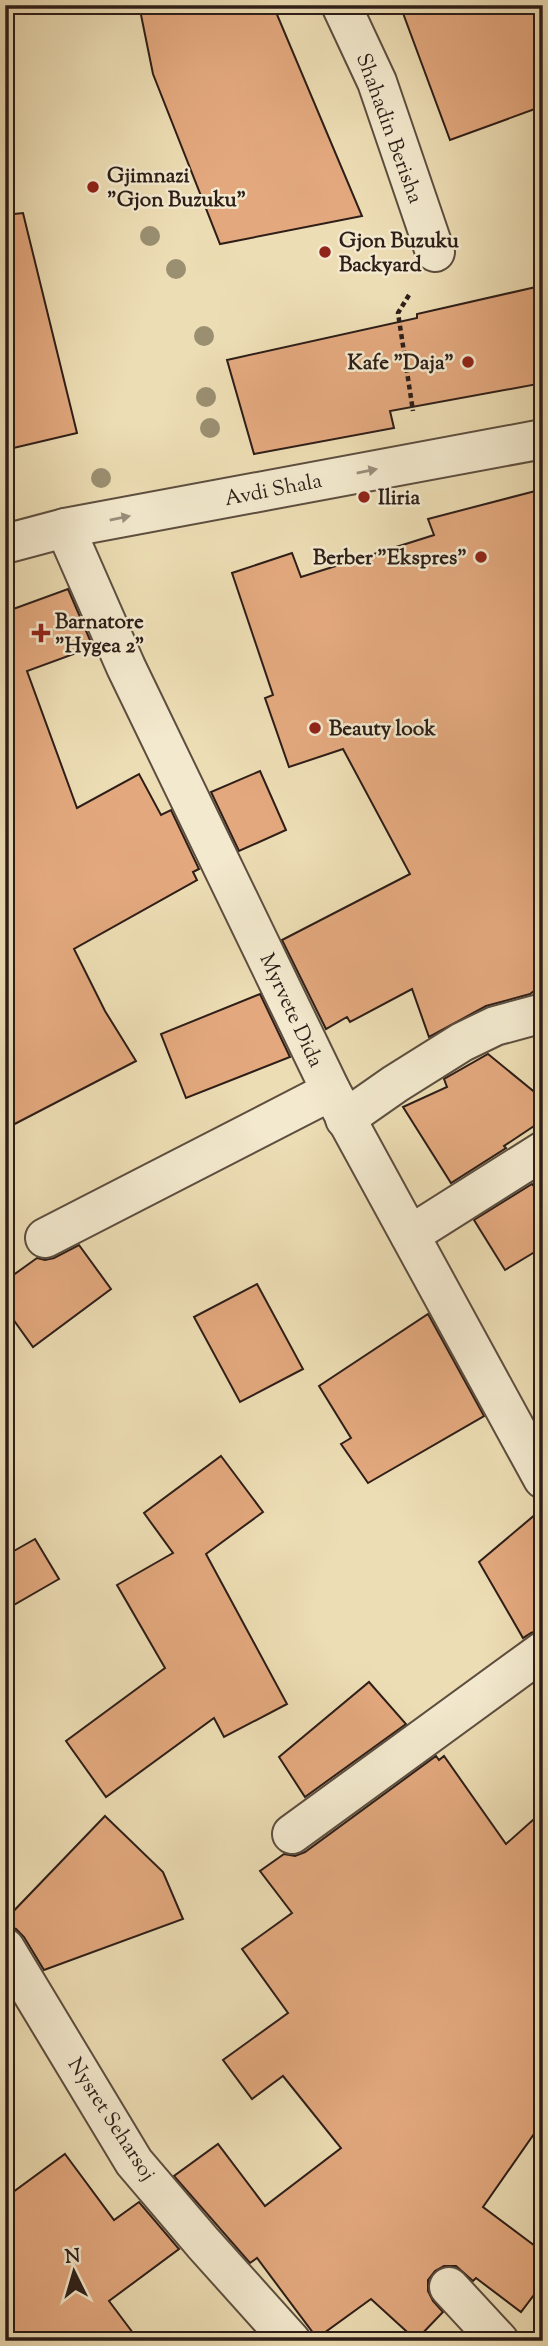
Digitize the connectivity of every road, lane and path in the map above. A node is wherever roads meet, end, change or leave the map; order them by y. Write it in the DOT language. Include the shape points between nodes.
graph roads {
  1 [pos="341,5"];
  2 [pos="435,252"];
  3 [pos="543,439"];
  4 [pos="420,461"];
  5 [pos="65,528"];
  6 [pos="5,544"];
  7 [pos="543,1013"];
  8 [pos="338,1105"];
  9 [pos="543,1151"];
  10 [pos="410,1235"];
  11 [pos="45,1238"];
  12 [pos="543,1479"];
  13 [pos="543,1651"];
  14 [pos="292,1834"];
  15 [pos="5,1948"];
  16 [pos="449,2287"];
  17 [pos="291,2341"];
  18 [pos="499,2341"];
  1 -- 2 [label="street, Shahadin Berisha" via="377,82"];
  2 -- 4 [label="path" via="398,313"];
  3 -- 4 [label="street, Avdi Shala"];
  5 -- 4 [label="street, Avdi Shala, one-way"];
  5 -- 6 [label="street, Avdi Shala"];
  5 -- 8 [label="street, Myrvete Dida"];
  7 -- 8 [label="street" via="495,1026 395,1084"];
  8 -- 10 [label="street, Myrvete Dida"];
  8 -- 11 [label="street"];
  9 -- 10 [label="street"];
  10 -- 12 [label="street, Myrvete Dida"];
  13 -- 14 [label="street"];
  15 -- 17 [label="street, Nysret Seharsoj" via="134,2162"];
  16 -- 18 [label="street"];
}
